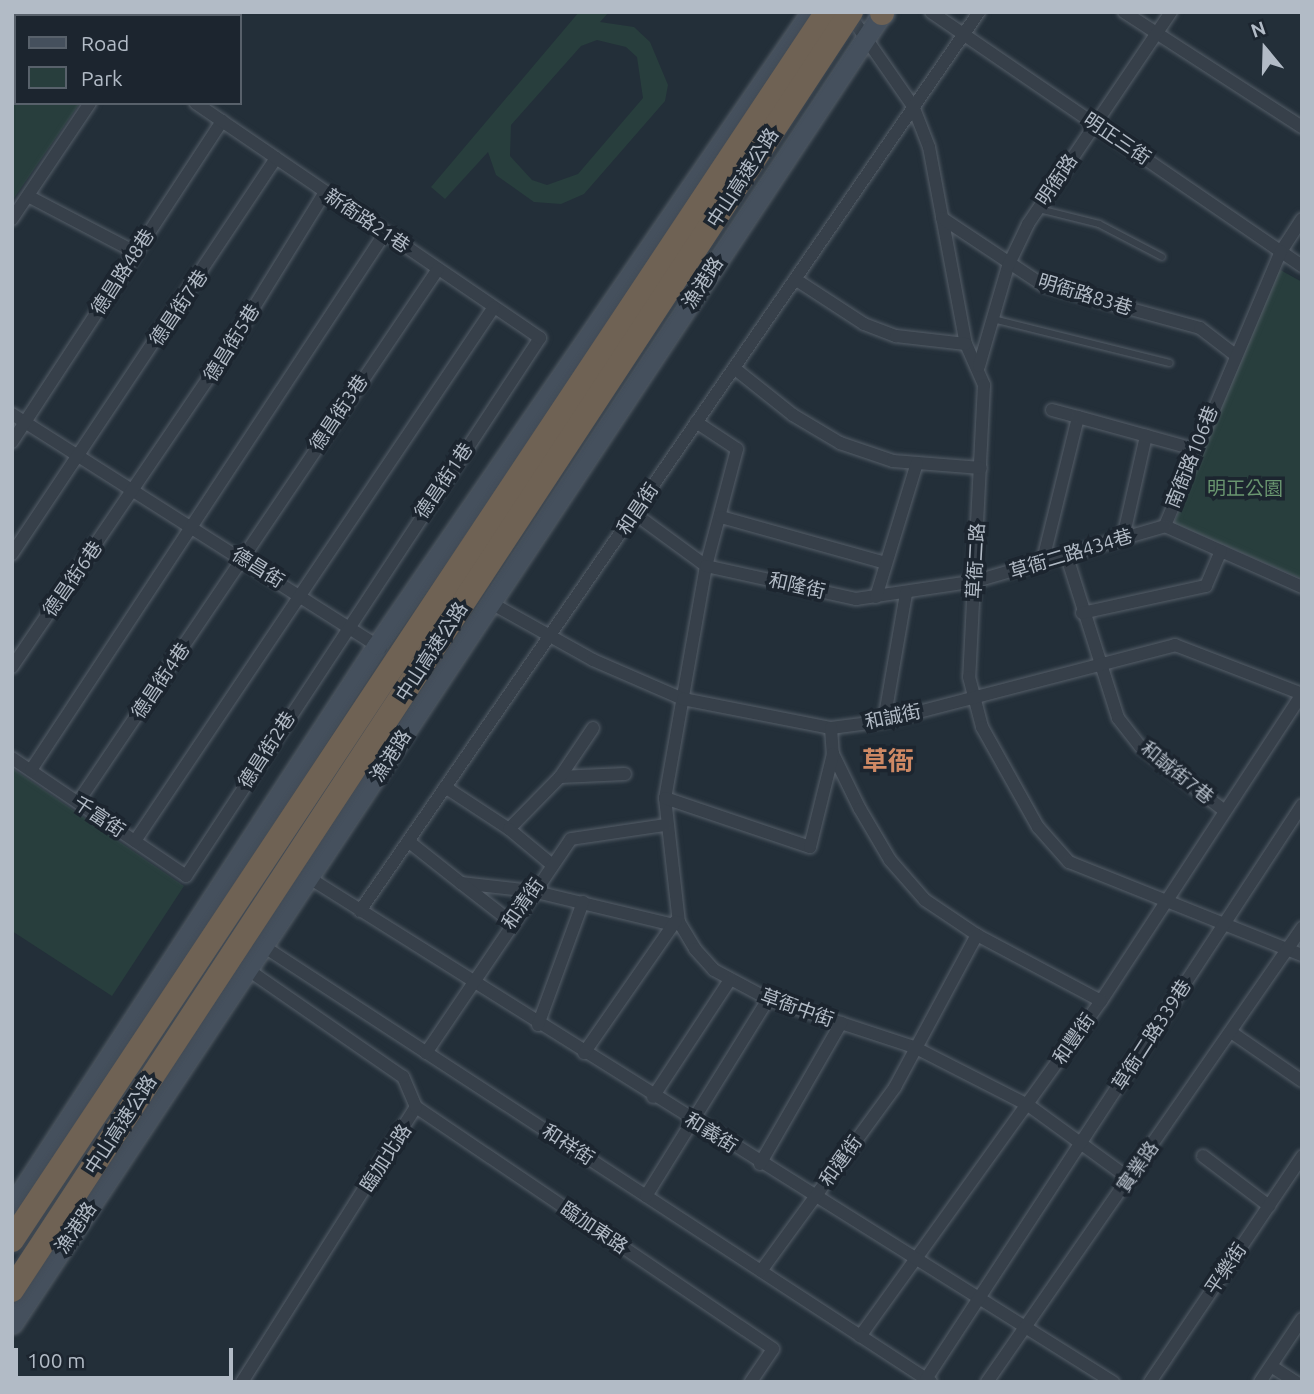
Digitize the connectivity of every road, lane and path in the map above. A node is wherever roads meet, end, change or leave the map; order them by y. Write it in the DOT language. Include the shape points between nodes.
graph roads {
  1 [pos="811,12"];
  2 [pos="828,12"];
  3 [pos="849,12"];
  4 [pos="883,12"];
  5 [pos="932,12"];
  6 [pos="979,12"];
  7 [pos="1124,12"];
  8 [pos="1171,12"];
  9 [pos="964,34"];
  10 [pos="1158,36"];
  11 [pos="864,39"];
  12 [pos="89,105"];
  13 [pos="198,105"];
  14 [pos="913,106"];
  15 [pos="222,121"];
  16 [pos="1095,124"];
  17 [pos="1302,127"];
  18 [pos="276,158"];
  19 [pos="325,192"];
  20 [pos="28,196"];
  21 [pos="1037,209"];
  22 [pos="942,218"];
  23 [pos="12,219"];
  24 [pos="1302,219"];
  25 [pos="385,233"];
  26 [pos="1281,251"];
  27 [pos="135,252"];
  28 [pos="1162,257"];
  29 [pos="1008,266"];
  30 [pos="1302,266"];
  31 [pos="438,269"];
  32 [pos="795,279"];
  33 [pos="494,307"];
  34 [pos="993,319"];
  35 [pos="540,338"];
  36 [pos="967,344"];
  37 [pos="1235,355"];
  38 [pos="1170,363"];
  39 [pos="979,366"];
  40 [pos="734,368"];
  41 [pos="1052,410"];
  42 [pos="12,414"];
  43 [pos="1078,417"];
  44 [pos="696,422"];
  45 [pos="25,423"];
  46 [pos="1146,436"];
  47 [pos="12,442"];
  48 [pos="1194,449"];
  49 [pos="77,455"];
  50 [pos="917,463"];
  51 [pos="981,468"];
  52 [pos="135,491"];
  53 [pos="635,514"];
  54 [pos="721,517"];
  55 [pos="188,525"];
  56 [pos="1165,526"];
  57 [pos="1123,538"];
  58 [pos="1221,551"];
  59 [pos="12,554"];
  60 [pos="1067,557"];
  61 [pos="243,559"];
  62 [pos="886,564"];
  63 [pos="1042,564"];
  64 [pos="706,566"];
  65 [pos="976,581"];
  66 [pos="1302,587"];
  67 [pos="906,593"];
  68 [pos="300,595"];
  69 [pos="876,597"];
  70 [pos="491,603"];
  71 [pos="1082,613"];
  72 [pos="348,625"];
  73 [pos="550,636"];
  74 [pos="377,645"];
  75 [pos="1096,663"];
  76 [pos="12,667"];
  77 [pos="433,691"];
  78 [pos="1302,694"];
  79 [pos="683,699"];
  80 [pos="973,699"];
  81 [pos="884,721"];
  82 [pos="593,728"];
  83 [pos="831,728"];
  84 [pos="833,754"];
  85 [pos="12,758"];
  86 [pos="31,770"];
  87 [pos="625,774"];
  88 [pos="560,777"];
  89 [pos="445,787"];
  90 [pos="665,798"];
  91 [pos="78,802"];
  92 [pos="1302,805"];
  93 [pos="1222,809"];
  94 [pos="665,825"];
  95 [pos="509,829"];
  96 [pos="135,841"];
  97 [pos="408,841"];
  98 [pos="551,864"];
  99 [pos="186,876"];
  100 [pos="311,878"];
  101 [pos="461,883"];
  102 [pos="532,891"];
  103 [pos="583,902"];
  104 [pos="1163,905"];
  105 [pos="206,906"];
  106 [pos="360,911"];
  107 [pos="510,921"];
  108 [pos="674,923"];
  109 [pos="1221,927"];
  110 [pos="1302,928"];
  111 [pos="190,931"];
  112 [pos="977,935"];
  113 [pos="264,947"];
  114 [pos="1287,950"];
  115 [pos="1302,955"];
  116 [pos="248,971"];
  117 [pos="730,980"];
  118 [pos="471,982"];
  119 [pos="768,999"];
  120 [pos="1101,1001"];
  121 [pos="841,1023"];
  122 [pos="538,1025"];
  123 [pos="1231,1032"];
  124 [pos="914,1047"];
  125 [pos="426,1053"];
  126 [pos="583,1053"];
  127 [pos="1302,1081"];
  128 [pos="653,1097"];
  129 [pos="1028,1105"];
  130 [pos="416,1107"];
  131 [pos="692,1122"];
  132 [pos="1083,1142"];
  133 [pos="1203,1156"];
  134 [pos="1302,1157"];
  135 [pos="760,1164"];
  136 [pos="1130,1178"];
  137 [pos="646,1196"];
  138 [pos="814,1198"];
  139 [pos="12,1206"];
  140 [pos="1269,1206"];
  141 [pos="12,1240"];
  142 [pos="915,1261"];
  143 [pos="761,1271"];
  144 [pos="12,1290"];
  145 [pos="978,1300"];
  146 [pos="1302,1318"];
  147 [pos="12,1324"];
  148 [pos="1025,1328"];
  149 [pos="860,1336"];
  150 [pos="1271,1366"];
  151 [pos="928,1380"];
  152 [pos="242,1382"];
  153 [pos="751,1382"];
  154 [pos="988,1382"];
  155 [pos="1113,1382"];
  156 [pos="1150,1382"];
  157 [pos="1260,1382"];
  158 [pos="1296,1382"];
  1 -- 74 [label="street"];
  2 -- 141 [label="highway, 中山高速公路, bridge"];
  3 -- 11 [label="street, 草衙二路"];
  3 -- 144 [label="highway, 中山高速公路, bridge"];
  4 -- 11 [label="street, 漁港路"];
  5 -- 9 [label="street, 明正三街"];
  6 -- 9 [label="street, 和昌街"];
  7 -- 10 [label="street"];
  8 -- 10 [label="street, 明衙路"];
  9 -- 14 [label="street, 和昌街"];
  9 -- 16 [label="street, 明正三街"];
  10 -- 16 [label="street, 明衙路"];
  10 -- 17 [label="street"];
  11 -- 14 [label="street, 草衙二路"];
  11 -- 70 [label="street, 漁港路"];
  12 -- 20 [label="street"];
  13 -- 15 [label="street, 新衙路21巷"];
  14 -- 22 [label="street, 草衙二路" via="932,159"];
  14 -- 32 [label="street, 和昌街"];
  15 -- 18 [label="street, 新衙路21巷"];
  15 -- 27 [label="street, 德昌路48巷"];
  16 -- 21 [label="street, 明衙路"];
  16 -- 26 [label="street, 明正三街"];
  18 -- 19 [label="street, 新衙路21巷"];
  18 -- 49 [label="street, 德昌街7巷"];
  19 -- 25 [label="street, 新衙路21巷"];
  19 -- 52 [label="street, 德昌街5巷"];
  20 -- 23 [label="street"];
  20 -- 27 [label="street"];
  21 -- 28 [label="lane" via="1099,224"];
  21 -- 29 [label="street, 明衙路"];
  22 -- 29 [label="street, 明衙路83巷"];
  22 -- 36 [label="street, 草衙二路"];
  24 -- 26 [label="street, 南衙路106巷"];
  25 -- 31 [label="street, 新衙路21巷"];
  25 -- 55 [label="street"];
  26 -- 30 [label="street, 明正三街"];
  26 -- 37 [label="street, 南衙路106巷"];
  27 -- 45 [label="street, 德昌路48巷"];
  29 -- 34 [label="street, 明衙路"];
  29 -- 37 [label="street, 明衙路83巷" via="1042,285 1200,328"];
  31 -- 33 [label="street, 新衙路21巷"];
  31 -- 61 [label="street, 德昌街3巷"];
  32 -- 36 [label="street" via="886,332"];
  32 -- 40 [label="street, 和昌街"];
  33 -- 35 [label="street, 新衙路21巷"];
  33 -- 68 [label="street"];
  34 -- 38 [label="lane"];
  34 -- 39 [label="street, 明衙路"];
  35 -- 72 [label="street, 德昌街1巷"];
  36 -- 39 [label="street, 草衙二路"];
  37 -- 48 [label="street, 南衙路106巷"];
  39 -- 51 [label="street, 草衙二路"];
  40 -- 44 [label="street, 和昌街"];
  40 -- 50 [label="street" via="793,415 840,443"];
  41 -- 43 [label="street"];
  42 -- 45 [label="street, 德昌街"];
  43 -- 46 [label="street"];
  43 -- 63 [label="street"];
  44 -- 53 [label="street, 和昌街"];
  44 -- 54 [label="street, 草衙中街" via="737,449"];
  45 -- 47 [label="street, 德昌路48巷"];
  45 -- 49 [label="street, 德昌街"];
  46 -- 48 [label="street"];
  46 -- 57 [label="street"];
  48 -- 56 [label="street, 南衙路106巷"];
  49 -- 52 [label="street, 德昌街"];
  49 -- 59 [label="street, 德昌街7巷"];
  50 -- 51 [label="street"];
  50 -- 62 [label="street"];
  51 -- 65 [label="street, 草衙二路"];
  52 -- 55 [label="street, 德昌街"];
  52 -- 76 [label="street, 德昌街6巷"];
  53 -- 64 [label="street, 和隆街"];
  53 -- 73 [label="street, 和昌街"];
  54 -- 62 [label="street"];
  54 -- 64 [label="street, 草衙中街"];
  55 -- 61 [label="street, 德昌街"];
  55 -- 86 [label="street"];
  56 -- 57 [label="street, 草衙二路434巷"];
  56 -- 58 [label="street, 南衙路106巷"];
  57 -- 60 [label="street, 草衙二路434巷"];
  58 -- 66 [label="street, 南衙路106巷"];
  58 -- 71 [label="street" via="1206,586"];
  60 -- 63 [label="street, 草衙二路434巷"];
  60 -- 71 [label="street, 和誠街7巷"];
  61 -- 68 [label="street, 德昌街"];
  61 -- 91 [label="street, 德昌街4巷"];
  62 -- 69 [label="street"];
  63 -- 65 [label="street, 草衙二路434巷"];
  64 -- 69 [label="street, 和隆街" via="856,599"];
  64 -- 79 [label="street, 草衙中街"];
  65 -- 67 [label="street, 和隆街"];
  65 -- 80 [label="street, 草衙二路"];
  67 -- 69 [label="street, 和隆街"];
  67 -- 81 [label="street"];
  68 -- 72 [label="street, 德昌街"];
  68 -- 96 [label="street"];
  70 -- 73 [label="street, 和誠街"];
  70 -- 77 [label="street, 漁港路"];
  71 -- 75 [label="street, 和誠街7巷"];
  72 -- 74 [label="street, 德昌街"];
  72 -- 99 [label="street, 德昌街2巷"];
  73 -- 79 [label="street, 和誠街"];
  73 -- 89 [label="street, 和昌街"];
  74 -- 77 [label="street, 德昌街"];
  74 -- 105 [label="street"];
  75 -- 78 [label="street, 和誠街" via="1187,646"];
  75 -- 80 [label="street, 和誠街"];
  75 -- 93 [label="street, 和誠街7巷" via="1118,718 1141,747"];
  77 -- 100 [label="street, 漁港路"];
  78 -- 93 [label="street, 和誠街"];
  79 -- 83 [label="street, 和誠街"];
  79 -- 90 [label="street, 草衙中街"];
  80 -- 81 [label="street, 和誠街"];
  80 -- 104 [label="street, 草衙二路" via="993,750 1052,845 1097,878"];
  81 -- 83 [label="street, 和誠街"];
  82 -- 88 [label="street"];
  83 -- 84 [label="street, 和豐街"];
  84 -- 90 [label="street" via="810,847"];
  84 -- 112 [label="street, 和豐街" via="890,860 925,900"];
  85 -- 86 [label="street, 千富街"];
  86 -- 91 [label="street, 千富街"];
  87 -- 88 [label="street"];
  88 -- 95 [label="street"];
  89 -- 95 [label="street"];
  89 -- 97 [label="street, 和昌街"];
  90 -- 94 [label="street, 草衙中街"];
  91 -- 96 [label="street, 千富街"];
  92 -- 109 [label="street, 草衙二路339巷"];
  93 -- 104 [label="street, 和誠街"];
  94 -- 98 [label="street, 和清街" via="580,834"];
  94 -- 108 [label="street, 草衙中街"];
  95 -- 98 [label="street"];
  96 -- 99 [label="street, 千富街"];
  97 -- 101 [label="street"];
  97 -- 106 [label="street, 和昌街"];
  98 -- 102 [label="street, 和清街"];
  100 -- 106 [label="street, 和義街"];
  100 -- 113 [label="street, 漁港路"];
  101 -- 102 [label="street"];
  101 -- 107 [label="street"];
  102 -- 103 [label="street"];
  102 -- 107 [label="street, 和清街"];
  103 -- 108 [label="street"];
  103 -- 122 [label="street"];
  104 -- 109 [label="street, 草衙二路"];
  104 -- 120 [label="street, 和誠街"];
  105 -- 111 [label="street"];
  105 -- 113 [label="street, 和祥街"];
  106 -- 118 [label="street, 和義街"];
  107 -- 118 [label="street, 和清街"];
  108 -- 117 [label="street, 草衙中街"];
  108 -- 126 [label="street"];
  109 -- 114 [label="street, 草衙二路"];
  109 -- 132 [label="street, 草衙二路339巷"];
  110 -- 114 [label="street, 實業路"];
  111 -- 116 [label="street, 臨加北路"];
  111 -- 139 [label="street"];
  112 -- 120 [label="street, 和豐街"];
  112 -- 124 [label="street, 和運街"];
  113 -- 116 [label="street, 漁港路"];
  113 -- 125 [label="street, 和祥街"];
  114 -- 115 [label="street, 草衙二路"];
  114 -- 123 [label="street, 實業路"];
  116 -- 130 [label="street, 臨加北路" via="403,1077"];
  116 -- 147 [label="street, 漁港路"];
  117 -- 119 [label="street, 草衙中街"];
  117 -- 128 [label="street"];
  118 -- 122 [label="street, 和義街"];
  118 -- 125 [label="street, 和清街"];
  119 -- 121 [label="street, 草衙中街"];
  119 -- 131 [label="street"];
  120 -- 129 [label="street, 和豐街"];
  121 -- 124 [label="street, 草衙中街"];
  121 -- 135 [label="street"];
  122 -- 126 [label="street, 和義街"];
  123 -- 127 [label="street"];
  123 -- 136 [label="street, 實業路"];
  124 -- 129 [label="street, 草衙中街"];
  124 -- 138 [label="street, 和運街" via="895,1087"];
  125 -- 137 [label="street, 和祥街"];
  126 -- 128 [label="street, 和義街"];
  128 -- 131 [label="street, 和義街"];
  129 -- 132 [label="street, 草衙中街"];
  129 -- 142 [label="street, 和豐街"];
  130 -- 152 [label="street, 臨加北路"];
  130 -- 153 [label="street, 臨加東路" via="773,1349"];
  131 -- 135 [label="street, 和義街"];
  131 -- 137 [label="street"];
  132 -- 136 [label="street, 草衙中街"];
  132 -- 145 [label="street, 草衙二路339巷"];
  133 -- 140 [label="street"];
  134 -- 140 [label="street, 平樂街"];
  135 -- 138 [label="street, 和義街"];
  136 -- 148 [label="street, 實業路"];
  137 -- 143 [label="street, 和祥街"];
  138 -- 142 [label="street, 和義街"];
  138 -- 143 [label="street, 和運街"];
  140 -- 156 [label="street, 平樂街"];
  142 -- 145 [label="street, 和義街"];
  142 -- 149 [label="street, 和豐街"];
  143 -- 149 [label="street, 和祥街"];
  145 -- 148 [label="street, 和義街"];
  145 -- 151 [label="street, 草衙二路339巷"];
  146 -- 150 [label="street"];
  148 -- 154 [label="street, 實業路"];
  148 -- 155 [label="street, 和義街"];
  149 -- 151 [label="street, 和祥街"];
  150 -- 157 [label="street"];
  150 -- 158 [label="street"];
}
